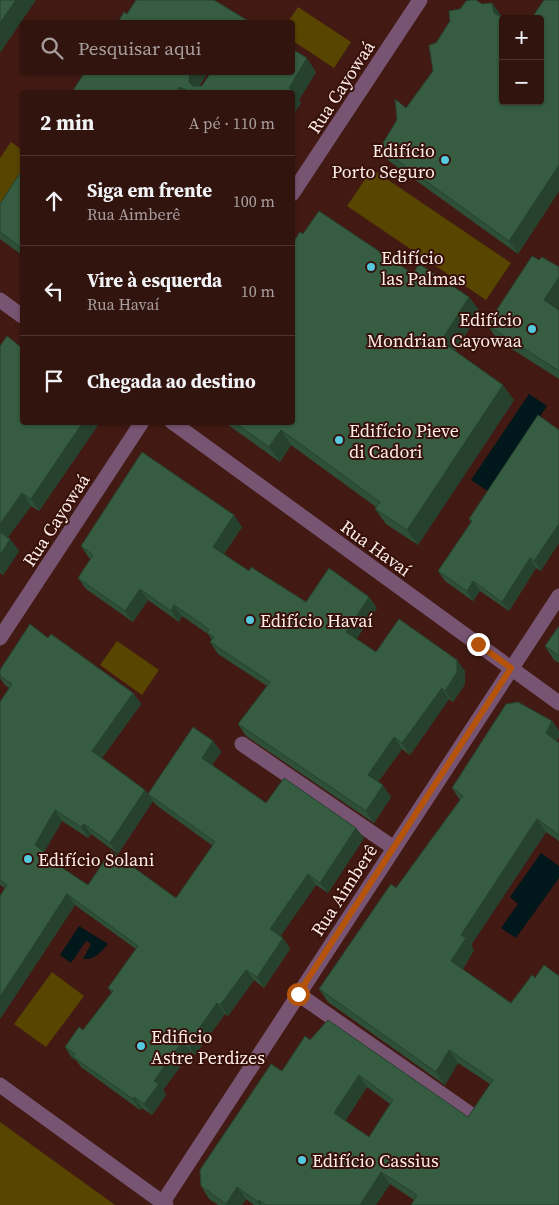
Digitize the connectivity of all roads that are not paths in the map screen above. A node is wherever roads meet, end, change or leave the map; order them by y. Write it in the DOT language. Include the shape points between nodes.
graph roads {
  1 [pos="420,0"];
  2 [pos="295,186"];
  3 [pos="0,300"];
  4 [pos="20,315"];
  5 [pos="140,425"];
  6 [pos="176,425"];
  7 [pos="559,596"];
  8 [pos="0,638"];
  9 [pos="511,668"];
  10 [pos="559,703"];
  11 [pos="242,744"];
  12 [pos="394,848"];
  13 [pos="298,994"];
  14 [pos="0,1085"];
  15 [pos="473,1116"];
  16 [pos="163,1204"];
  1 -- 2 [label="street, Rua Cayowaá"];
  3 -- 4 [label="street"];
  5 -- 8 [label="street, Rua Cayowaá"];
  6 -- 9 [label="street, Rua Havaí"];
  7 -- 9 [label="street, Rua Aimberê"];
  9 -- 10 [label="street, Rua Havaí"];
  9 -- 12 [label="street, Rua Aimberê"];
  11 -- 12 [label="street"];
  12 -- 13 [label="street, Rua Aimberê"];
  13 -- 15 [label="street"];
  13 -- 16 [label="street, Rua Aimberê"];
  14 -- 16 [label="street"];
}
